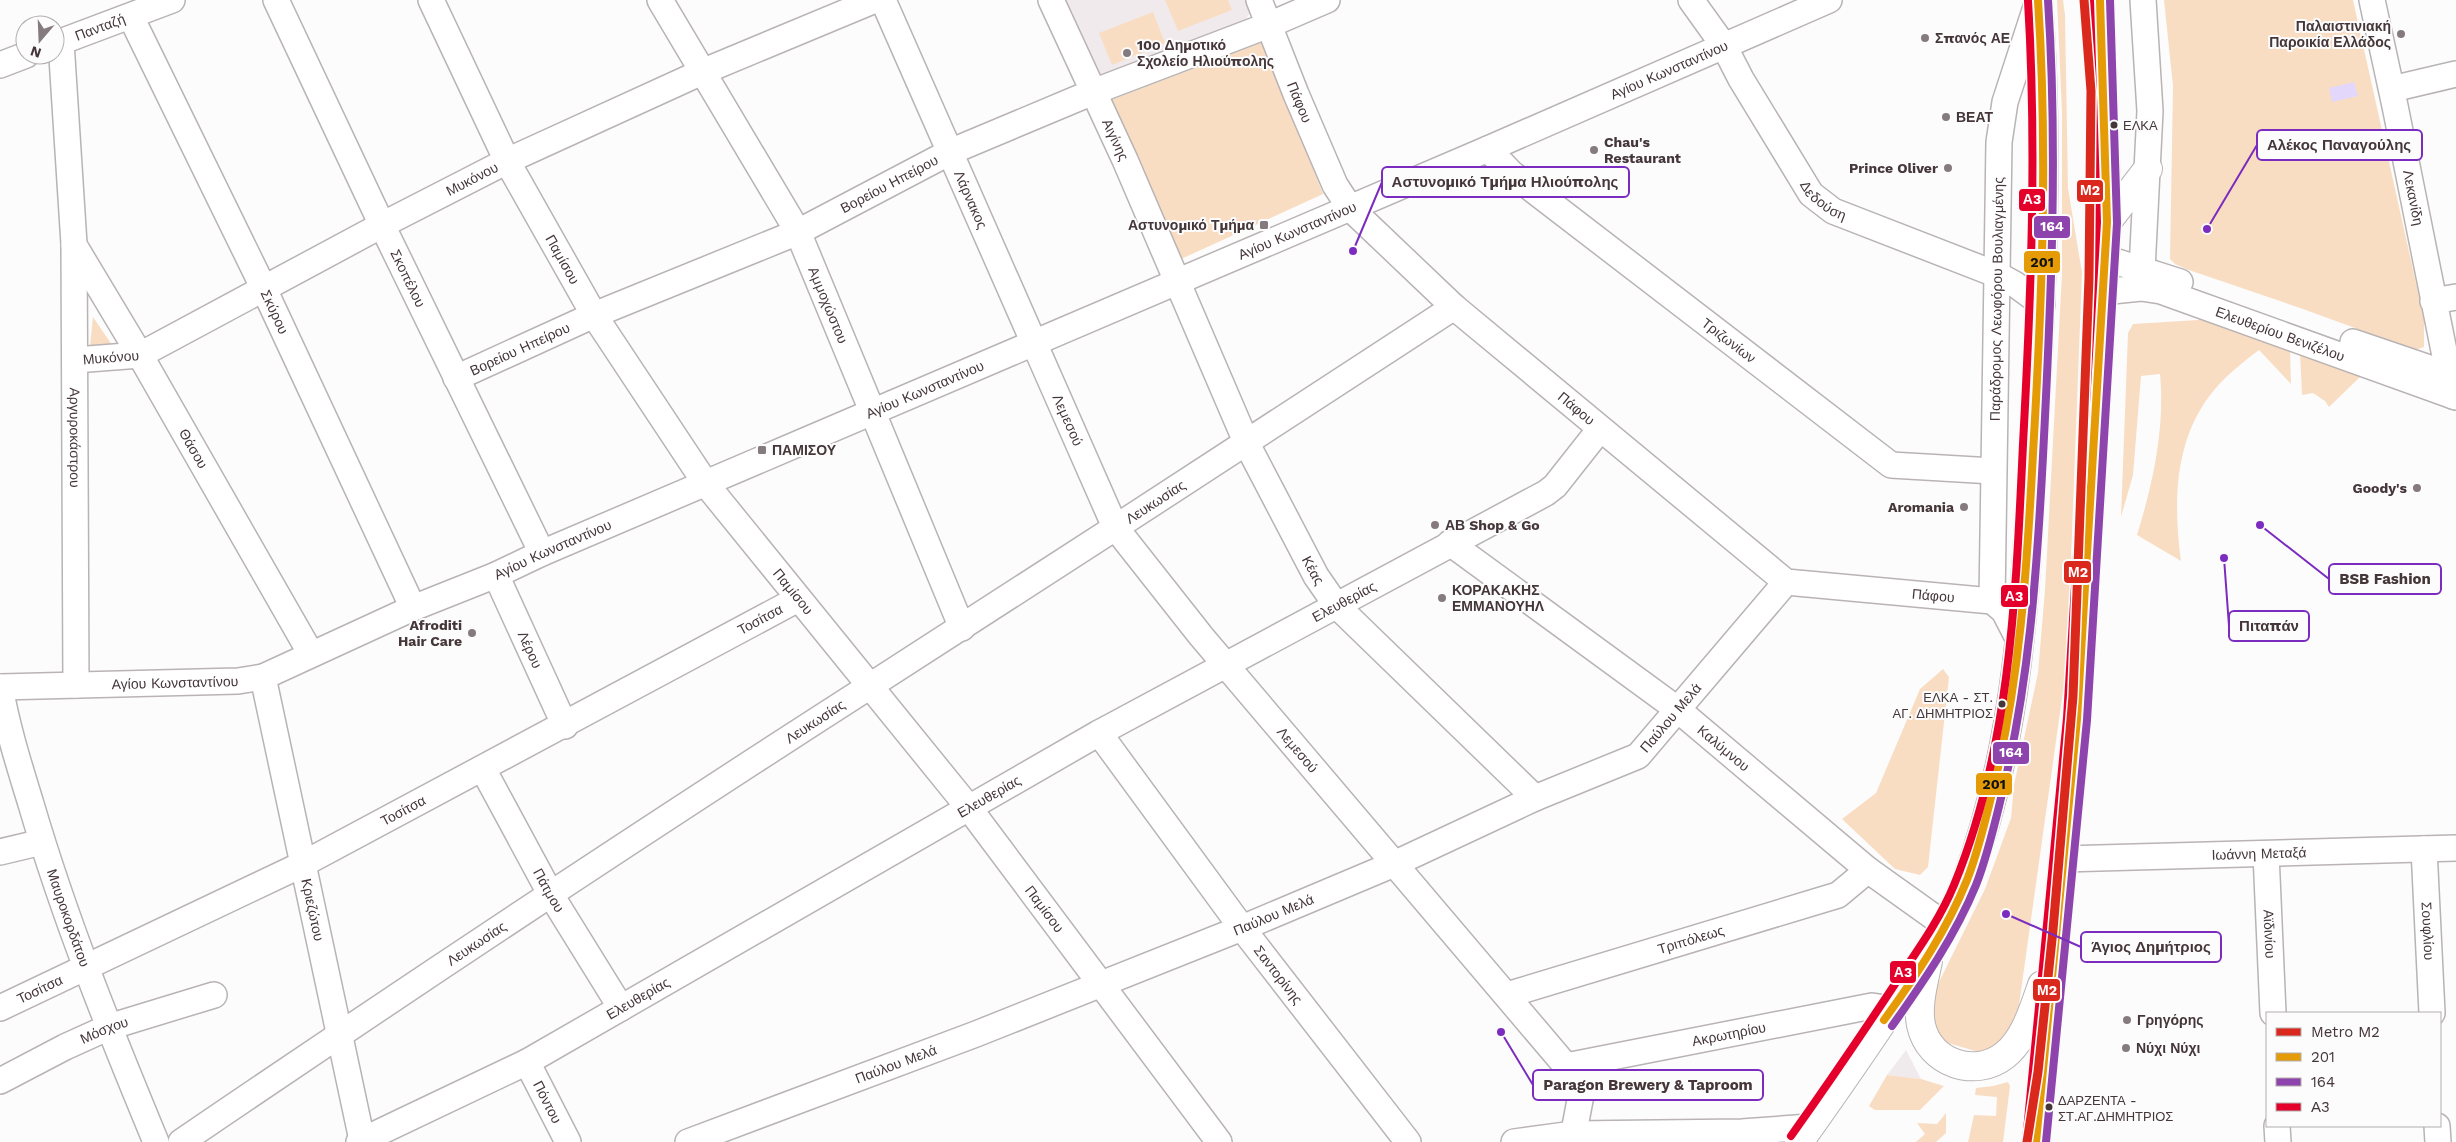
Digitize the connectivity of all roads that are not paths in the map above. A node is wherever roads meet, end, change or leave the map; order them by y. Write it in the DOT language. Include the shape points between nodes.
graph roads {
  1 [pos="172,0"];
  2 [pos="276,0"];
  3 [pos="431,0"];
  4 [pos="660,0"];
  5 [pos="875,0"];
  6 [pos="883,0"];
  7 [pos="1051,0"];
  8 [pos="1259,0"];
  9 [pos="1327,0"];
  10 [pos="1691,0"];
  11 [pos="1829,0"];
  12 [pos="2100,0"];
  13 [pos="2143,0"];
  14 [pos="2372,0"];
  15 [pos="2038,1"];
  16 [pos="131,17"];
  17 [pos="1269,25"];
  18 [pos="65,41"];
  19 [pos="1724,46"];
  20 [pos="15,59"];
  21 [pos="0,65"];
  22 [pos="60,65"];
  23 [pos="702,72"];
  24 [pos="2456,74"];
  25 [pos="2392,89"];
  26 [pos="1093,92"];
  27 [pos="1488,149"];
  28 [pos="950,152"];
  29 [pos="507,161"];
  30 [pos="2148,169"];
  31 [pos="1350,208"];
  32 [pos="2107,222"];
  33 [pos="382,225"];
  34 [pos="798,232"];
  35 [pos="74,244"];
  36 [pos="2105,258"];
  37 [pos="2142,270"];
  38 [pos="1998,275"];
  39 [pos="1176,282"];
  40 [pos="264,289"];
  41 [pos="2102,292"];
  42 [pos="2445,299"];
  43 [pos="2042,304"];
  44 [pos="1454,307"];
  45 [pos="594,314"];
  46 [pos="1036,343"];
  47 [pos="140,356"];
  48 [pos="75,360"];
  49 [pos="456,378"];
  50 [pos="2453,389"];
  51 [pos="872,413"];
  52 [pos="1600,429"];
  53 [pos="1247,444"];
  54 [pos="1993,471"];
  55 [pos="706,484"];
  56 [pos="1115,527"];
  57 [pos="1450,543"];
  58 [pos="542,553"];
  59 [pos="496,575"];
  60 [pos="1786,582"];
  61 [pos="798,599"];
  62 [pos="1992,601"];
  63 [pos="1336,605"];
  64 [pos="413,608"];
  65 [pos="962,628"];
  66 [pos="2020,642"];
  67 [pos="311,654"];
  68 [pos="1226,666"];
  69 [pos="264,677"];
  70 [pos="76,685"];
  71 [pos="871,685"];
  72 [pos="0,687"];
  73 [pos="1677,709"];
  74 [pos="565,726"];
  75 [pos="1099,733"];
  76 [pos="483,769"];
  77 [pos="1535,798"];
  78 [pos="969,808"];
  79 [pos="42,842"];
  80 [pos="2456,848"];
  81 [pos="2424,849"];
  82 [pos="0,852"];
  83 [pos="2266,854"];
  84 [pos="2063,859"];
  85 [pos="303,864"];
  86 [pos="1394,864"];
  87 [pos="1868,870"];
  88 [pos="551,895"];
  89 [pos="1946,925"];
  90 [pos="1242,928"];
  91 [pos="2056,941"];
  92 [pos="1929,952"];
  93 [pos="85,968"];
  94 [pos="1100,983"];
  95 [pos="214,995"];
  96 [pos="1506,995"];
  97 [pos="0,1008"];
  98 [pos="621,1008"];
  99 [pos="1892,1009"];
  100 [pos="2273,1012"];
  101 [pos="2432,1012"];
  102 [pos="109,1027"];
  103 [pos="338,1035"];
  104 [pos="527,1062"];
  105 [pos="1566,1066"];
  106 [pos="0,1081"];
  107 [pos="2277,1127"];
  108 [pos="2437,1127"];
  109 [pos="408,1132"];
  110 [pos="1804,1135"];
  111 [pos="1572,1138"];
  112 [pos="360,1141"];
  113 [pos="156,1142"];
  114 [pos="181,1142"];
  115 [pos="568,1142"];
  116 [pos="688,1142"];
  117 [pos="1220,1142"];
  118 [pos="1408,1142"];
  119 [pos="1514,1142"];
  120 [pos="2036,1142"];
  121 [pos="2278,1142"];
  122 [pos="2438,1142"];
  1 -- 16 [label="street, Πανταζή"];
  2 -- 33 [label="street, Σκοπέλου"];
  3 -- 29 [label="street, Παμίσου"];
  4 -- 23 [label="street, Αμμοχώστου"];
  5 -- 23 [label="street, Μυκόνου"];
  6 -- 28 [label="street, Λάρνακος"];
  7 -- 26 [label="street, Αιγίνης"];
  8 -- 17 [label="street, Πάφου"];
  9 -- 17 [label="street, Βορείου Ηπείρου"];
  10 -- 19 [label="street, Δεδούση"];
  11 -- 19 [label="street, Αγίου Κωνσταντίνου"];
  12 -- 32 [label="main road"];
  13 -- 30 [label="street" via="2150,111"];
  14 -- 25 [label="street, Λεκανίδη"];
  15 -- 38 [label="street, Παράδρομος Λεωφόρου Βουλιαγμένης" via="2001,120 1998,142"];
  15 -- 43 [label="main road" via="2044,144"];
  16 -- 18 [label="street, Πανταζή"];
  16 -- 40 [label="street, Σκύρου"];
  17 -- 26 [label="street, Βορείου Ηπείρου"];
  17 -- 31 [label="street, Πάφου" via="1336,185"];
  19 -- 27 [label="street, Αγίου Κωνσταντίνου"];
  19 -- 38 [label="street, Δεδούση" via="1811,194 1833,210"];
  20 -- 21 [label="street"];
  22 -- 35 [label="street, Αργυροκάστρου"];
  23 -- 29 [label="street, Μυκόνου"];
  23 -- 34 [label="street, Αμμοχώστου"];
  24 -- 25 [label="street"];
  25 -- 42 [label="street, Λεκανίδη"];
  26 -- 28 [label="street, Βορείου Ηπείρου"];
  26 -- 39 [label="street, Αιγίνης"];
  27 -- 31 [label="street, Αγίου Κωνσταντίνου"];
  27 -- 54 [label="street, Τριζωνίων" via="1511,173 1891,465"];
  28 -- 34 [label="street, Βορείου Ηπείρου"];
  28 -- 46 [label="street, Λάρνακος"];
  29 -- 33 [label="street, Μυκόνου"];
  29 -- 45 [label="street, Παμίσου"];
  30 -- 32 [label="main road"];
  30 -- 37 [label="street"];
  31 -- 39 [label="street, Αγίου Κωνσταντίνου"];
  31 -- 44 [label="street, Πάφου"];
  32 -- 36 [label="main road"];
  33 -- 40 [label="street, Μυκόνου"];
  33 -- 49 [label="street, Σκοπέλου"];
  34 -- 45 [label="street, Βορείου Ηπείρου"];
  34 -- 51 [label="street, Αμμοχώστου"];
  35 -- 47 [label="street, Θάσου"];
  35 -- 48 [label="street, Αργυροκάστρου"];
  36 -- 37 [label="street, Ελευθερίου Βενιζέλου"];
  36 -- 41 [label="main road"];
  37 -- 50 [label="street, Ελευθερίου Βενιζέλου"];
  38 -- 43 [label="street, Δεδούση"];
  38 -- 54 [label="street, Παράδρομος Λεωφόρου Βουλιαγμένης"];
  39 -- 46 [label="street, Αγίου Κωνσταντίνου"];
  39 -- 53 [label="street, Κέας"];
  40 -- 47 [label="street, Μυκόνου"];
  40 -- 64 [label="street, Σκύρου"];
  41 -- 50 [label="street, Ελευθερίου Βενιζέλου" via="2141,288 2161,291"];
  41 -- 84 [label="main road" via="2077,719"];
  42 -- 50 [label="street, Λεκανίδη"];
  43 -- 66 [label="main road"];
  44 -- 52 [label="street, Πάφου"];
  44 -- 53 [label="street, Λευκωσίας"];
  45 -- 49 [label="street, Βορείου Ηπείρου"];
  45 -- 55 [label="street, Παμίσου"];
  46 -- 51 [label="street, Αγίου Κωνσταντίνου"];
  46 -- 56 [label="street, Λεμεσού"];
  47 -- 48 [label="street, Μυκόνου"];
  47 -- 67 [label="street, Θάσου"];
  48 -- 70 [label="street, Αργυροκάστρου"];
  49 -- 58 [label="street, Σκοπέλου"];
  51 -- 55 [label="street, Αγίου Κωνσταντίνου"];
  51 -- 65 [label="street, Αμμοχώστου"];
  52 -- 57 [label="street, Ελευθερίας" via="1546,494"];
  52 -- 60 [label="street, Πάφου"];
  53 -- 56 [label="street, Λευκωσίας"];
  53 -- 63 [label="street, Κέας" via="1316,576"];
  54 -- 62 [label="street, Παράδρομος Λεωφόρου Βουλιαγμένης"];
  55 -- 58 [label="street, Αγίου Κωνσταντίνου"];
  55 -- 61 [label="street, Παμίσου"];
  56 -- 65 [label="street, Λευκωσίας"];
  56 -- 68 [label="street, Λεμεσού"];
  57 -- 63 [label="street, Ελευθερίας"];
  57 -- 73 [label="street, Καλύμνου"];
  58 -- 59 [label="street, Αγίου Κωνσταντίνου"];
  59 -- 64 [label="street, Αγίου Κωνσταντίνου"];
  59 -- 74 [label="street, Λέρου"];
  60 -- 62 [label="street, Πάφου"];
  60 -- 73 [label="street, Παύλου Μελά"];
  61 -- 71 [label="street, Παμίσου"];
  61 -- 74 [label="street, Τοσίτσα"];
  62 -- 66 [label="street" via="2004,611"];
  63 -- 68 [label="street, Ελευθερίας"];
  63 -- 77 [label="street, Κέας"];
  64 -- 67 [label="street, Αγίου Κωνσταντίνου"];
  65 -- 71 [label="street, Λευκωσίας"];
  66 -- 89 [label="main road" via="2012,706 1992,796 1967,878"];
  67 -- 69 [label="street, Αγίου Κωνσταντίνου"];
  68 -- 75 [label="street, Ελευθερίας"];
  68 -- 86 [label="street, Λεμεσού"];
  69 -- 70 [label="street, Αγίου Κωνσταντίνου" via="238,681"];
  69 -- 85 [label="street, Κριεζώτου"];
  70 -- 72 [label="street, Αγίου Κωνσταντίνου"];
  71 -- 78 [label="street, Παμίσου"];
  71 -- 88 [label="street, Λευκωσίας"];
  72 -- 79 [label="street, Μαυροκορδάτου" via="6,721"];
  73 -- 77 [label="street, Παύλου Μελά" via="1638,756"];
  73 -- 87 [label="street, Καλύμνου"];
  74 -- 76 [label="street, Τοσίτσα"];
  75 -- 78 [label="street, Ελευθερίας"];
  75 -- 90 [label="street, Σαντορίνης"];
  76 -- 85 [label="street, Τοσίτσα"];
  76 -- 88 [label="street, Πάτμου"];
  77 -- 86 [label="street, Παύλου Μελά"];
  78 -- 94 [label="street, Παμίσου"];
  78 -- 98 [label="street, Ελευθερίας"];
  79 -- 82 [label="street"];
  79 -- 93 [label="street, Μαυροκορδάτου"];
  80 -- 81 [label="street, Ιωάννη Μεταξά"];
  81 -- 83 [label="street, Ιωάννη Μεταξά"];
  81 -- 101 [label="street, Σουφλίου"];
  83 -- 84 [label="street, Ιωάννη Μεταξά"];
  83 -- 100 [label="street, Αϊδινίου"];
  84 -- 91 [label="main road"];
  85 -- 93 [label="street, Τοσίτσα"];
  85 -- 103 [label="street, Κριεζώτου"];
  86 -- 90 [label="street, Παύλου Μελά"];
  86 -- 96 [label="street, Λεμεσού"];
  87 -- 89 [label="street, Καλύμνου"];
  87 -- 96 [label="street, Τριπόλεως" via="1838,895"];
  88 -- 98 [label="street, Πάτμου"];
  88 -- 103 [label="street, Λευκωσίας"];
  89 -- 92 [label="main road"];
  90 -- 94 [label="street, Παύλου Μελά"];
  90 -- 118 [label="street, Σαντορίνης"];
  91 -- 92 [label="main road" via="2036,1004 2015,1043 2006,1054 1978,1067 1947,1061 1926,1040 1920,1010"];
  91 -- 120 [label="main road"];
  92 -- 99 [label="main road"];
  93 -- 97 [label="street, Τοσίτσα"];
  93 -- 102 [label="street, Μαυροκορδάτου"];
  94 -- 116 [label="street, Παύλου Μελά" via="976,1034"];
  94 -- 117 [label="street, Παμίσου"];
  95 -- 102 [label="street, Μόσχου"];
  96 -- 105 [label="street, Λεμεσού"];
  98 -- 104 [label="street, Ελευθερίας"];
  99 -- 105 [label="street, Ακρωτηρίου" via="1872,1006"];
  99 -- 110 [label="main road"];
  102 -- 106 [label="street, Μόσχου"];
  102 -- 113 [label="street, Μαυροκορδάτου"];
  103 -- 112 [label="street, Κριεζώτου"];
  103 -- 114 [label="street, Λευκωσίας"];
  104 -- 109 [label="street, Ελευθερίας"];
  104 -- 115 [label="street, Πόντου"];
  105 -- 111 [label="street, Λεμεσού" via="1581,1095"];
  107 -- 121 [label="street"];
  108 -- 122 [label="street"];
  109 -- 112 [label="street, Ελευθερίας"];
  110 -- 111 [label="street" via="1742,1132"];
  111 -- 119 [label="street"];
}
